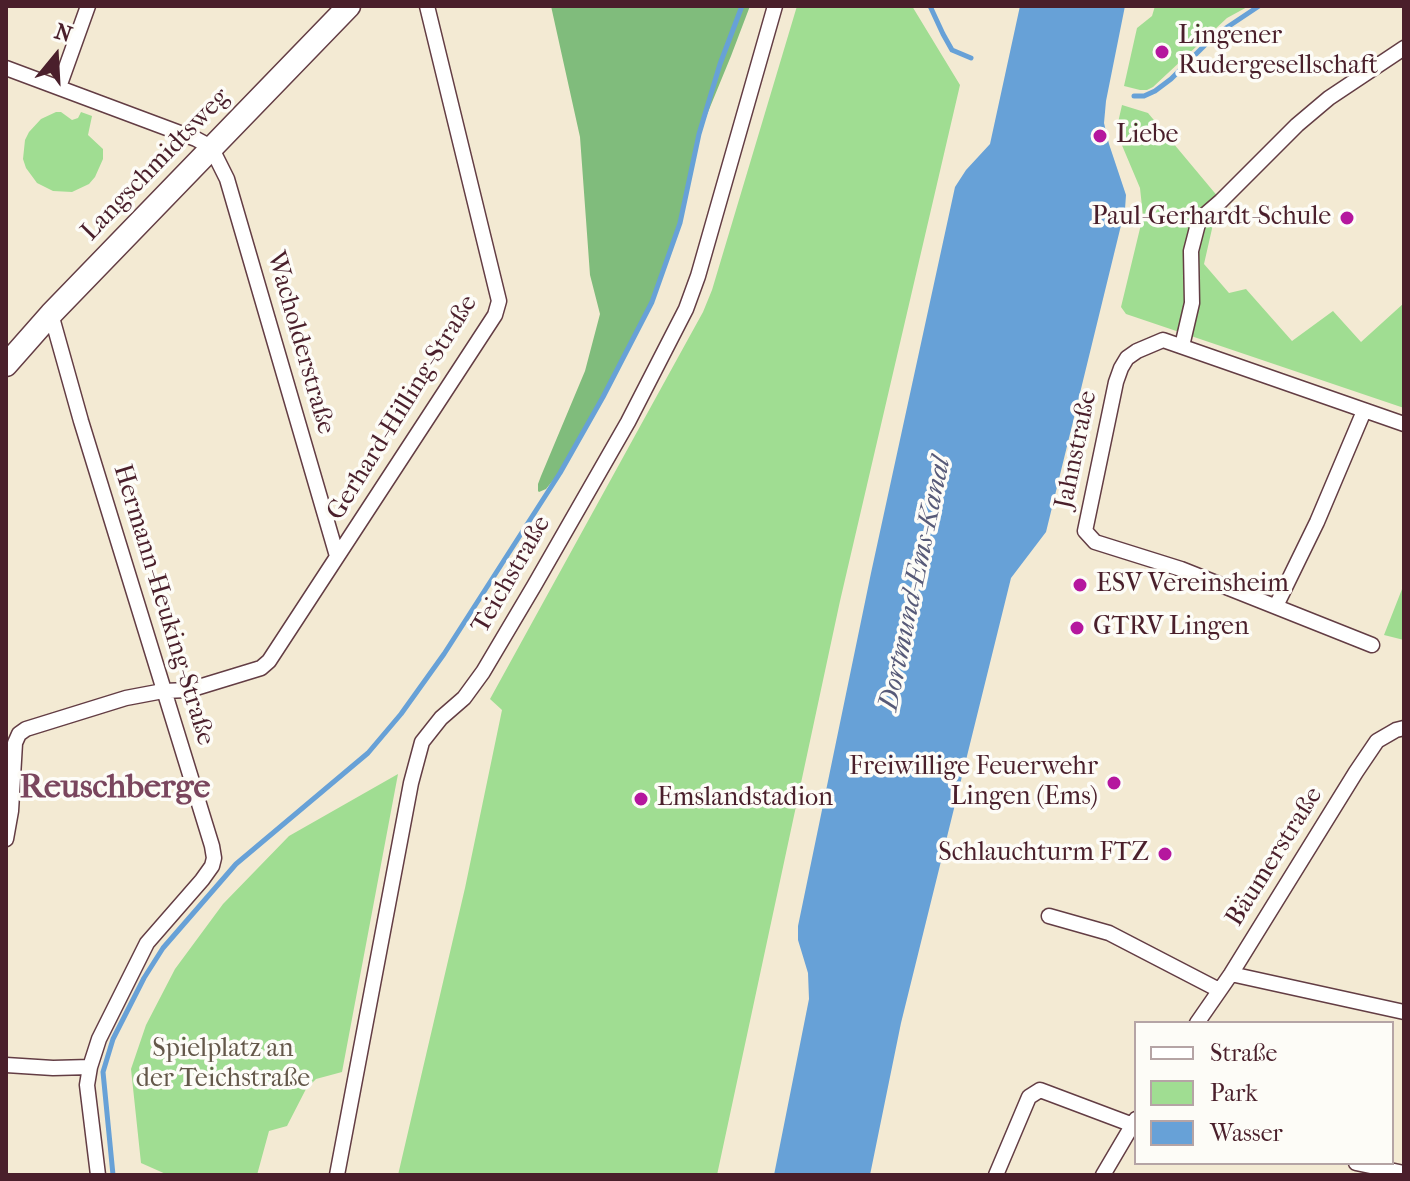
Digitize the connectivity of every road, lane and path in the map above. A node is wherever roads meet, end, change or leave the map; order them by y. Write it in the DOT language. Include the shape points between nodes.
graph roads {
  1 [pos="88,6"];
  2 [pos="349,6"];
  3 [pos="427,6"];
  4 [pos="775,6"];
  5 [pos="1404,48"];
  6 [pos="6,68"];
  7 [pos="59,87"];
  8 [pos="211,147"];
  9 [pos="51,314"];
  10 [pos="1182,346"];
  11 [pos="6,365"];
  12 [pos="1364,411"];
  13 [pos="1404,424"];
  14 [pos="337,556"];
  15 [pos="1276,606"];
  16 [pos="1372,645"];
  17 [pos="163,691"];
  18 [pos="1404,728"];
  19 [pos="6,839"];
  20 [pos="1049,916"];
  21 [pos="1231,974"];
  22 [pos="1219,990"];
  23 [pos="1404,1012"];
  24 [pos="1198,1021"];
  25 [pos="6,1065"];
  26 [pos="90,1067"];
  27 [pos="1134,1120"];
  28 [pos="1134,1122"];
  29 [pos="1366,1165"];
  30 [pos="1404,1173"];
  31 [pos="98,1175"];
  32 [pos="337,1175"];
  33 [pos="996,1175"];
  34 [pos="1103,1175"];
  1 -- 7 [label="street"];
  2 -- 8 [label="street, Langschmidtsweg"];
  3 -- 14 [label="street, Gerhard-Hilling-Straße" via="499,301 495,315"];
  4 -- 32 [label="street, Teichstraße" via="686,309 628,422 483,672 422,742"];
  5 -- 10 [label="street" via="1329,98 1199,220 1191,251 1192,303"];
  6 -- 7 [label="street"];
  7 -- 8 [label="street"];
  8 -- 9 [label="street, Langschmidtsweg"];
  8 -- 14 [label="street, Wacholderstraße" via="227,179"];
  9 -- 11 [label="street, Langschmidtsweg"];
  9 -- 17 [label="street, Hermann-Heuking-Straße"];
  10 -- 12 [label="street"];
  10 -- 15 [label="street, Jahnstraße" via="1163,340 1137,351 1121,368 1085,531 1095,542"];
  12 -- 13 [label="street"];
  12 -- 15 [label="street"];
  14 -- 17 [label="street, Gerhard-Hilling-Straße" via="261,668 189,690"];
  15 -- 16 [label="street, Jahnstraße"];
  17 -- 19 [label="street, Gerhard-Hilling-Straße" via="19,734"];
  17 -- 26 [label="street, Hermann-Heuking-Straße" via="214,858 202,880 147,943"];
  18 -- 21 [label="street, Bäumerstraße" via="1377,741"];
  20 -- 22 [label="street" via="1109,933"];
  21 -- 22 [label="street, Bäumerstraße"];
  21 -- 23 [label="street"];
  22 -- 24 [label="street, Bäumerstraße"];
  25 -- 26 [label="street"];
  26 -- 31 [label="street, Hermann-Heuking-Straße" via="87,1085"];
  27 -- 33 [label="street" via="1040,1090 1029,1097"];
  28 -- 34 [label="street"];
  29 -- 30 [label="street"];
}
